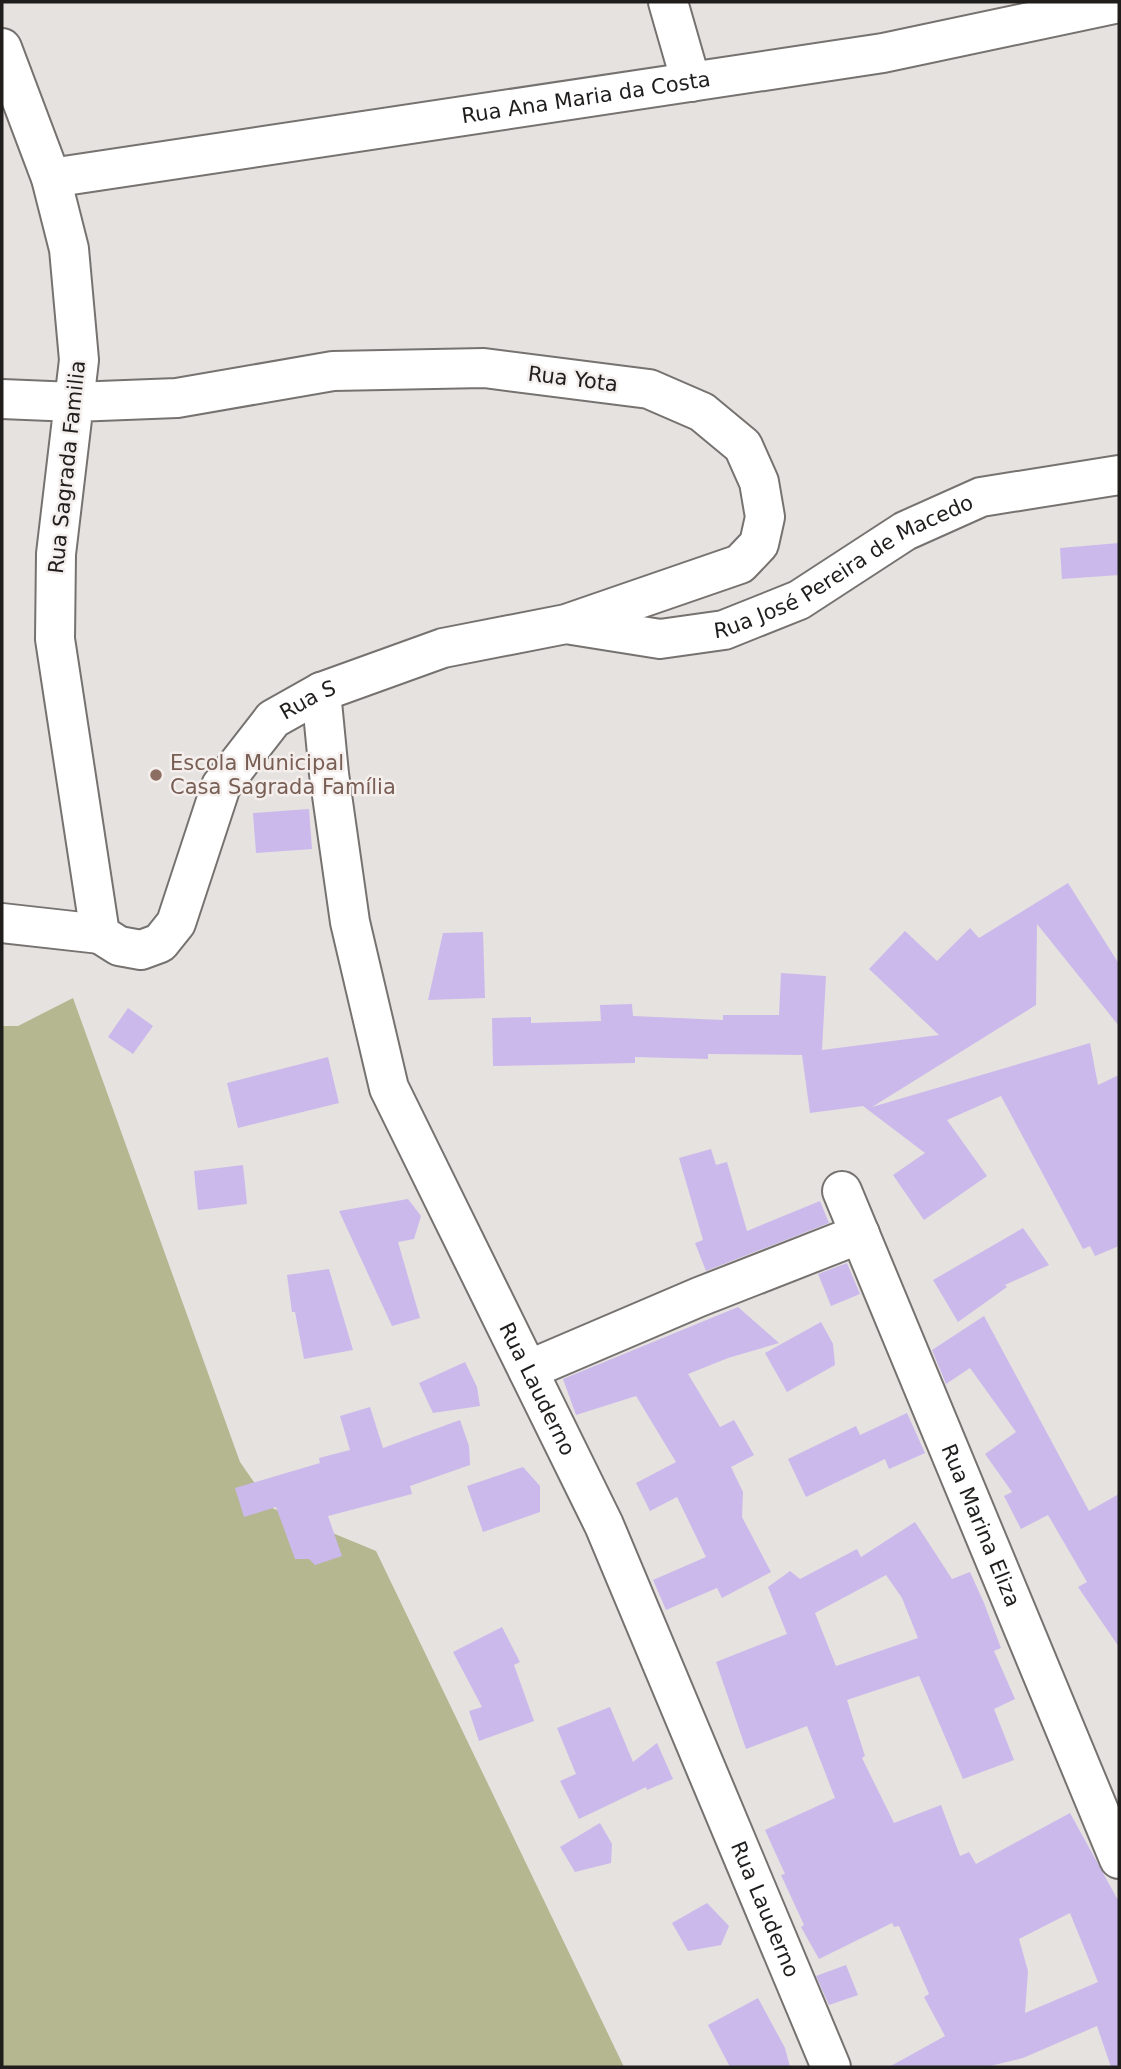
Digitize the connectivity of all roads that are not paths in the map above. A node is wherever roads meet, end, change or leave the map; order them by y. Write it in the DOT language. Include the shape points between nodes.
graph roads {
  1 [pos="668,2"];
  2 [pos="1119,3"];
  3 [pos="2,48"];
  4 [pos="691,82"];
  5 [pos="51,178"];
  6 [pos="2,399"];
  7 [pos="74,402"];
  8 [pos="1119,475"];
  9 [pos="566,624"];
  10 [pos="321,692"];
  11 [pos="2,923"];
  12 [pos="100,934"];
  13 [pos="842,1191"];
  14 [pos="860,1234"];
  15 [pos="527,1370"];
  16 [pos="1119,1859"];
  17 [pos="831,2067"];
  1 -- 4 [label="street"];
  2 -- 4 [label="street, Rua Ana Maria da Costa" via="883,53"];
  3 -- 5 [label="street, Rua Sagrada Familia"];
  4 -- 5 [label="street, Rua Ana Maria da Costa"];
  5 -- 7 [label="street, Rua Sagrada Familia" via="69,249 79,360"];
  6 -- 7 [label="street, Rua Yota"];
  7 -- 9 [label="street, Rua Yota" via="177,398 333,371 484,368 649,388 702,412 743,446 759,482 765,517 759,544 740,564"];
  7 -- 12 [label="street, Rua Sagrada Familia" via="55,554 55,639"];
  8 -- 9 [label="street, Rua José Pereira de Macedo" via="981,498 905,531 799,600 724,631 660,639"];
  9 -- 10 [label="street, Rua S" via="443,648"];
  10 -- 12 [label="street, Rua S" via="273,719 221,786 176,923 160,943 141,950 119,946"];
  10 -- 15 [label="street, Rua Lauderno" via="350,922 389,1088"];
  11 -- 12 [label="street"];
  13 -- 14 [label="street, Rua Marina Eliza"];
  14 -- 15 [label="street"];
  14 -- 16 [label="street, Rua Marina Eliza"];
  15 -- 17 [label="street, Rua Lauderno" via="604,1525"];
}
